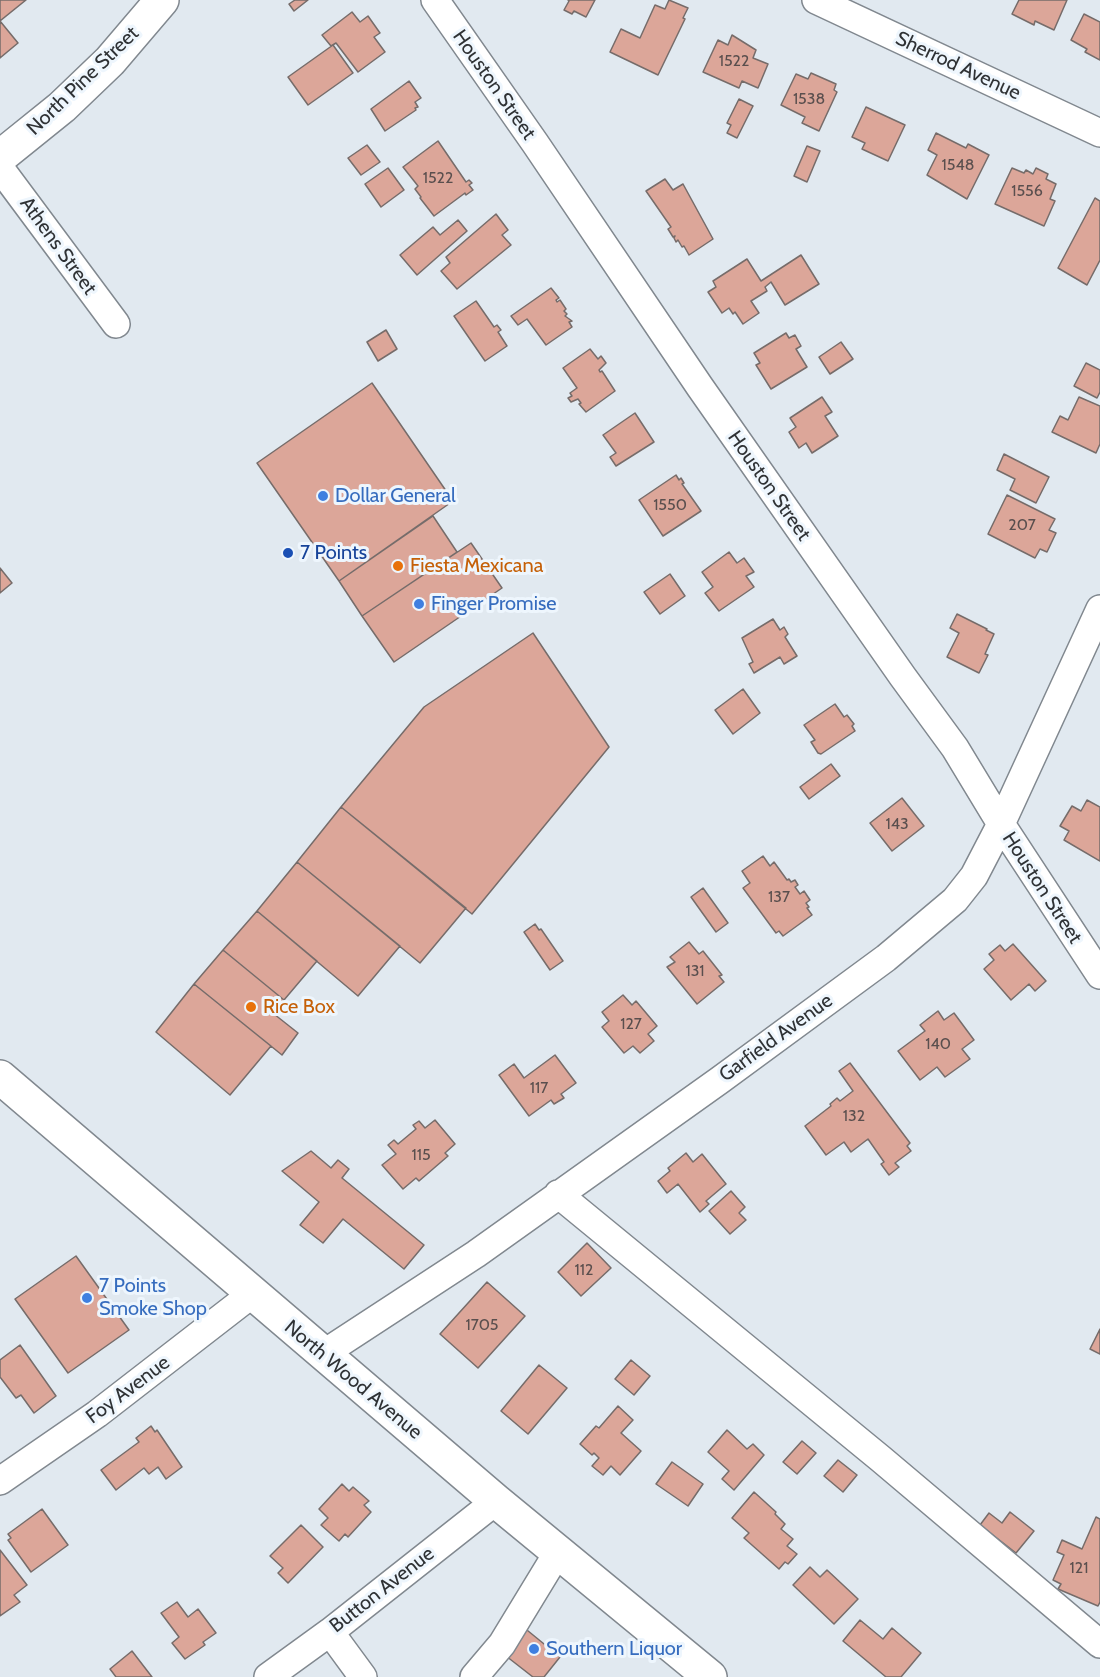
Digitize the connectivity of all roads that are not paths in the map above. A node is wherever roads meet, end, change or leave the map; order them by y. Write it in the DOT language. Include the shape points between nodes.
graph roads {
  1 [pos="162,0"];
  2 [pos="435,0"];
  3 [pos="816,0"];
  4 [pos="1100,133"];
  5 [pos="0,157"];
  6 [pos="0,168"];
  7 [pos="116,324"];
  8 [pos="1100,609"];
  9 [pos="1001,824"];
  10 [pos="1100,975"];
  11 [pos="0,1077"];
  12 [pos="558,1194"];
  13 [pos="252,1294"];
  14 [pos="323,1354"];
  15 [pos="0,1481"];
  16 [pos="495,1501"];
  17 [pos="558,1552"];
  18 [pos="330,1632"];
  19 [pos="1100,1644"];
  20 [pos="268,1677"];
  21 [pos="363,1677"];
  22 [pos="474,1677"];
  23 [pos="710,1677"];
  1 -- 5 [label="main road, North Pine Street" via="110,61 62,107"];
  2 -- 9 [label="street, Houston Street" via="699,387 956,748"];
  3 -- 4 [label="street, Sherrod Avenue"];
  6 -- 7 [label="street, Athens Street"];
  8 -- 9 [label="street, Garfield Avenue"];
  9 -- 10 [label="street, Houston Street"];
  9 -- 12 [label="street, Garfield Avenue" via="974,876 955,900 886,958"];
  11 -- 13 [label="main road, North Wood Avenue"];
  12 -- 14 [label="street, Garfield Avenue" via="476,1254"];
  12 -- 19 [label="street"];
  13 -- 14 [label="main road, North Wood Avenue"];
  13 -- 15 [label="street, Foy Avenue" via="97,1414"];
  14 -- 16 [label="main road, North Wood Avenue"];
  16 -- 17 [label="main road, North Wood Avenue"];
  16 -- 18 [label="street, Button Avenue"];
  17 -- 22 [label="street" via="502,1644"];
  17 -- 23 [label="main road, North Wood Avenue"];
  18 -- 20 [label="street, Button Avenue"];
  18 -- 21 [label="street"];
}
